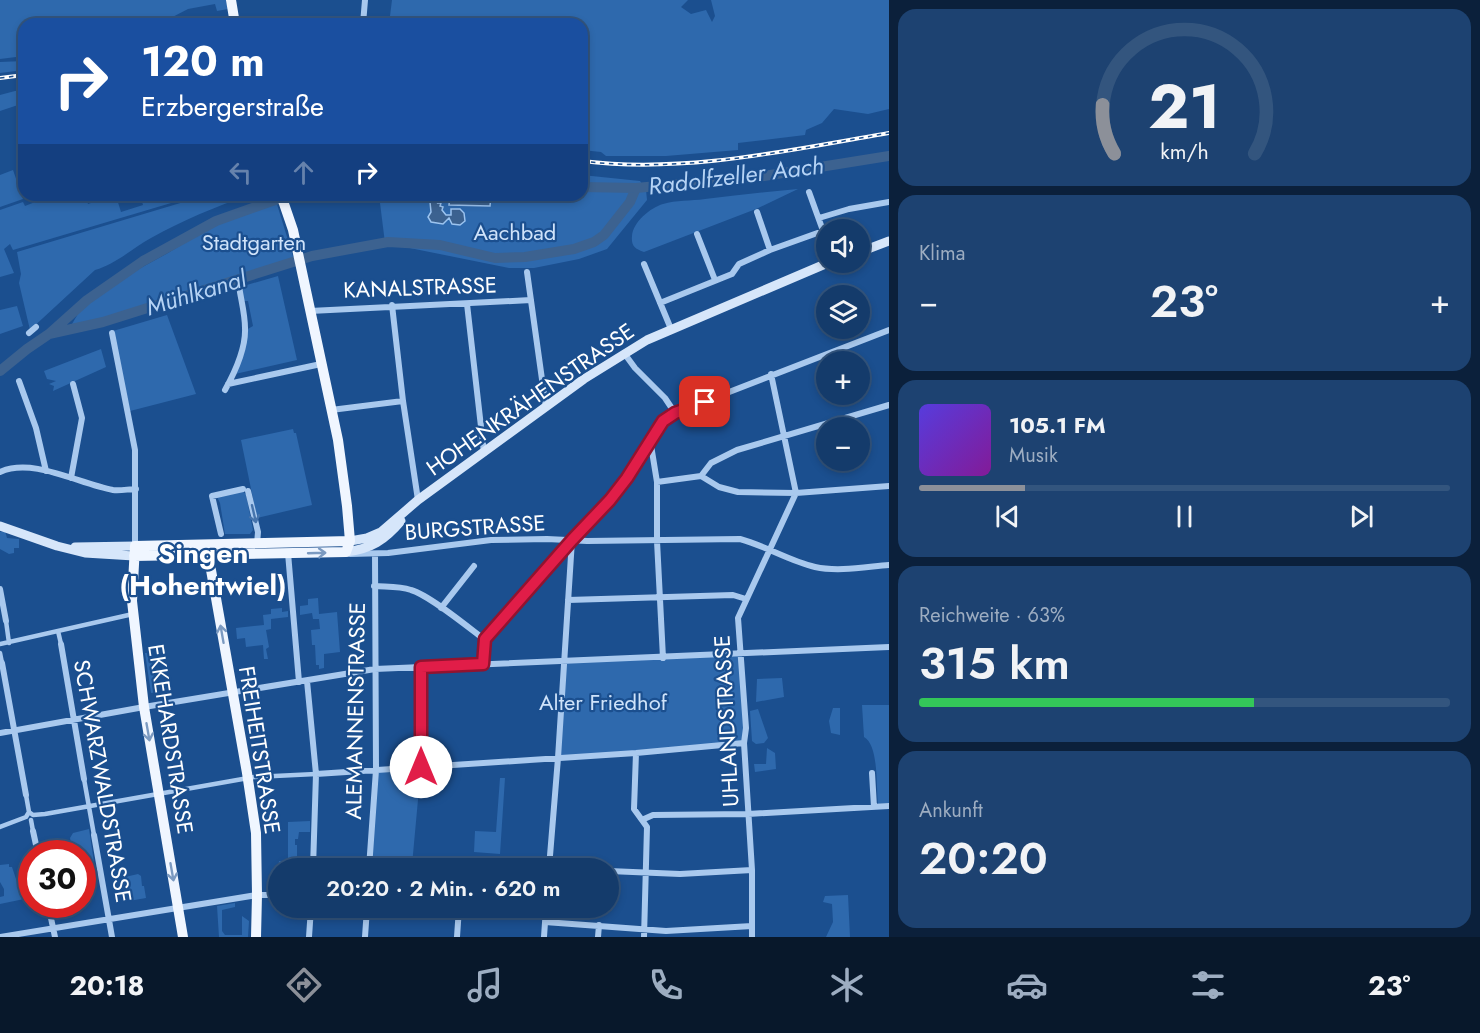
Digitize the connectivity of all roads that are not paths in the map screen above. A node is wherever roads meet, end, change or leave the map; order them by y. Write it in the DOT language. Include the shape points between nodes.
graph roads {
  1 [pos="231,0"];
  2 [pos="365,0"];
  3 [pos="234,18"];
  4 [pos="364,18"];
  5 [pos="809,192"];
  6 [pos="282,201"];
  7 [pos="889,202"];
  8 [pos="757,212"];
  9 [pos="819,218"];
  10 [pos="697,234"];
  11 [pos="816,234"];
  12 [pos="889,241"];
  13 [pos="870,248"];
  14 [pos="770,250"];
  15 [pos="644,264"];
  16 [pos="816,268"];
  17 [pos="527,272"];
  18 [pos="715,280"];
  19 [pos="239,286"];
  20 [pos="531,300"];
  21 [pos="660,303"];
  22 [pos="467,304"];
  23 [pos="392,305"];
  24 [pos="310,311"];
  25 [pos="36,327"];
  26 [pos="671,329"];
  27 [pos="889,330"];
  28 [pos="29,333"];
  29 [pos="112,333"];
  30 [pos="624,353"];
  31 [pos="321,364"];
  32 [pos="771,374"];
  33 [pos="19,381"];
  34 [pos="73,384"];
  35 [pos="403,402"];
  36 [pos="889,405"];
  37 [pos="546,408"];
  38 [pos="331,410"];
  39 [pos="675,413"];
  40 [pos="785,434"];
  41 [pos="650,439"];
  42 [pos="484,453"];
  43 [pos="46,471"];
  44 [pos="0,472"];
  45 [pos="701,476"];
  46 [pos="71,478"];
  47 [pos="657,482"];
  48 [pos="889,486"];
  49 [pos="136,489"];
  50 [pos="796,493"];
  51 [pos="418,500"];
  52 [pos="0,526"];
  53 [pos="381,532"];
  54 [pos="221,534"];
  55 [pos="572,540"];
  56 [pos="657,541"];
  57 [pos="257,544"];
  58 [pos="346,545"];
  59 [pos="375,549"];
  60 [pos="204,550"];
  61 [pos="771,550"];
  62 [pos="135,551"];
  63 [pos="288,553"];
  64 [pos="222,556"];
  65 [pos="889,565"];
  66 [pos="474,566"];
  67 [pos="211,570"];
  68 [pos="374,586"];
  69 [pos="0,589"];
  70 [pos="660,598"];
  71 [pos="746,599"];
  72 [pos="568,600"];
  73 [pos="441,608"];
  74 [pos="133,614"];
  75 [pos="6,621"];
  76 [pos="58,631"];
  77 [pos="485,639"];
  78 [pos="9,643"];
  79 [pos="61,644"];
  80 [pos="0,645"];
  81 [pos="889,647"];
  82 [pos="0,653"];
  83 [pos="742,653"];
  84 [pos="663,658"];
  85 [pos="565,662"];
  86 [pos="2,663"];
  87 [pos="483,664"];
  88 [pos="421,667"];
  89 [pos="375,669"];
  90 [pos="307,681"];
  91 [pos="299,682"];
  92 [pos="232,692"];
  93 [pos="144,707"];
  94 [pos="73,719"];
  95 [pos="14,731"];
  96 [pos="0,733"];
  97 [pos="744,743"];
  98 [pos="636,753"];
  99 [pos="558,758"];
  100 [pos="421,767"];
  101 [pos="376,770"];
  102 [pos="872,773"];
  103 [pos="316,774"];
  104 [pos="248,778"];
  105 [pos="84,779"];
  106 [pos="159,794"];
  107 [pos="26,795"];
  108 [pos="889,806"];
  109 [pos="88,807"];
  110 [pos="874,807"];
  111 [pos="748,814"];
  112 [pos="30,816"];
  113 [pos="644,819"];
  114 [pos="0,827"];
  115 [pos="33,831"];
  116 [pos="94,835"];
  117 [pos="35,840"];
  118 [pos="313,858"];
  119 [pos="370,858"];
  120 [pos="550,858"];
  121 [pos="752,870"];
  122 [pos="619,872"];
  123 [pos="645,874"];
  124 [pos="257,895"];
  125 [pos="268,895"];
  126 [pos="178,908"];
  127 [pos="51,918"];
  128 [pos="310,918"];
  129 [pos="366,918"];
  130 [pos="458,918"];
  131 [pos="545,918"];
  132 [pos="109,919"];
  133 [pos="545,922"];
  134 [pos="598,925"];
  135 [pos="752,926"];
  136 [pos="53,928"];
  137 [pos="644,929"];
  138 [pos="0,937"];
  139 [pos="55,937"];
  140 [pos="112,937"];
  141 [pos="183,937"];
  142 [pos="256,937"];
  143 [pos="309,937"];
  144 [pos="365,937"];
  145 [pos="457,937"];
  146 [pos="544,937"];
  147 [pos="598,937"];
  148 [pos="644,937"];
  149 [pos="752,937"];
  1 -- 3 [label="main road"];
  2 -- 4 [label="street"];
  5 -- 9 [label="street"];
  6 -- 24 [label="main road" via="293,230"];
  7 -- 9 [label="street" via="849,208"];
  8 -- 14 [label="street"];
  10 -- 18 [label="street"];
  11 -- 14 [label="street"];
  12 -- 13 [label="main road"];
  14 -- 18 [label="street"];
  15 -- 21 [label="street"];
  16 -- 26 [label="main road, HOHENKRÄHENSTRASSE"];
  17 -- 20 [label="street"];
  18 -- 21 [label="street"];
  19 -- 31 [label="street" via="245,338 227,387"];
  20 -- 22 [label="street, KANALSTRASSE"];
  20 -- 37 [label="street"];
  21 -- 26 [label="street"];
  22 -- 23 [label="street, KANALSTRASSE"];
  22 -- 42 [label="street"];
  23 -- 24 [label="street, KANALSTRASSE"];
  23 -- 35 [label="street"];
  24 -- 31 [label="main road"];
  25 -- 28 [label="street"];
  26 -- 30 [label="main road, HOHENKRÄHENSTRASSE"];
  27 -- 32 [label="street"];
  29 -- 49 [label="street" via="128,413"];
  30 -- 37 [label="main road, HOHENKRÄHENSTRASSE"];
  30 -- 39 [label="street"];
  31 -- 38 [label="main road"];
  32 -- 39 [label="street"];
  32 -- 40 [label="street"];
  33 -- 43 [label="street"];
  34 -- 46 [label="street" via="82,418"];
  35 -- 38 [label="street"];
  35 -- 51 [label="street"];
  36 -- 40 [label="street"];
  37 -- 42 [label="main road, HOHENKRÄHENSTRASSE"];
  38 -- 58 [label="main road" via="344,486"];
  39 -- 41 [label="street" via="663,421"];
  40 -- 45 [label="street" via="721,456"];
  40 -- 50 [label="street"];
  41 -- 47 [label="street"];
  41 -- 55 [label="street" via="627,478"];
  42 -- 51 [label="main road, HOHENKRÄHENSTRASSE"];
  43 -- 44 [label="street" via="21,467"];
  43 -- 46 [label="street"];
  45 -- 47 [label="street"];
  45 -- 50 [label="street" via="738,492"];
  46 -- 49 [label="street" via="116,491"];
  47 -- 56 [label="street"];
  48 -- 50 [label="street"];
  49 -- 62 [label="street"];
  50 -- 61 [label="street, UHLANDSTRASSE"];
  51 -- 53 [label="main road, HOHENKRÄHENSTRASSE"];
  51 -- 59 [label="main road, HOHENKRÄHENSTRASSE"];
  52 -- 62 [label="main road" via="64,548"];
  53 -- 58 [label="main road, HOHENKRÄHENSTRASSE"];
  53 -- 59 [label="main road"];
  54 -- 57 [label="street, one-way" via="212,496 246,490 258,532"];
  55 -- 56 [label="street, BURGSTRASSE"];
  55 -- 59 [label="street, BURGSTRASSE" via="491,540"];
  55 -- 72 [label="street"];
  55 -- 77 [label="street"];
  56 -- 61 [label="street, BURGSTRASSE" via="740,539"];
  56 -- 70 [label="street"];
  57 -- 58 [label="main road"];
  57 -- 60 [label="main road"];
  58 -- 59 [label="main road, HOHENKRÄHENSTRASSE"];
  63 -- 58 [label="main road, one-way"];
  59 -- 68 [label="street, ALEMANNENSTRASSE"];
  60 -- 62 [label="main road"];
  60 -- 64 [label="main road"];
  60 -- 67 [label="main road, FREIHEITSTRASSE"];
  61 -- 65 [label="street, BURGSTRASSE" via="813,567"];
  61 -- 71 [label="street, UHLANDSTRASSE"];
  62 -- 74 [label="main road, EKKEHARDSTRASSE"];
  63 -- 64 [label="main road"];
  63 -- 91 [label="street"];
  64 -- 67 [label="main road"];
  66 -- 73 [label="street"];
  92 -- 67 [label="main road, FREIHEITSTRASSE, one-way"];
  68 -- 73 [label="street" via="410,589"];
  68 -- 89 [label="street, ALEMANNENSTRASSE"];
  69 -- 75 [label="street"];
  70 -- 71 [label="street" via="733,595"];
  70 -- 72 [label="street"];
  70 -- 84 [label="street"];
  71 -- 83 [label="street, UHLANDSTRASSE" via="738,618"];
  72 -- 85 [label="street"];
  73 -- 77 [label="street"];
  74 -- 76 [label="street"];
  74 -- 93 [label="main road, EKKEHARDSTRASSE"];
  75 -- 78 [label="street"];
  76 -- 78 [label="street"];
  76 -- 79 [label="street, SCHWARZWALDSTRASSE"];
  77 -- 87 [label="street"];
  78 -- 80 [label="street"];
  79 -- 94 [label="street, SCHWARZWALDSTRASSE"];
  81 -- 83 [label="street"];
  82 -- 86 [label="street"];
  83 -- 84 [label="street"];
  83 -- 97 [label="street, UHLANDSTRASSE"];
  84 -- 85 [label="street"];
  85 -- 87 [label="street"];
  85 -- 99 [label="street"];
  86 -- 95 [label="street"];
  87 -- 88 [label="street"];
  88 -- 89 [label="street"];
  88 -- 100 [label="street"];
  89 -- 90 [label="street"];
  89 -- 101 [label="street, ALEMANNENSTRASSE"];
  90 -- 91 [label="street"];
  90 -- 103 [label="street"];
  91 -- 92 [label="street"];
  92 -- 93 [label="street"];
  92 -- 104 [label="main road, FREIHEITSTRASSE"];
  93 -- 94 [label="street"];
  93 -- 106 [label="main road, EKKEHARDSTRASSE, one-way"];
  94 -- 95 [label="street"];
  94 -- 105 [label="street, SCHWARZWALDSTRASSE"];
  95 -- 96 [label="street"];
  95 -- 107 [label="street"];
  97 -- 98 [label="street"];
  97 -- 111 [label="street, UHLANDSTRASSE"];
  98 -- 99 [label="street"];
  98 -- 113 [label="street" via="634,809"];
  99 -- 100 [label="street"];
  99 -- 120 [label="street"];
  100 -- 101 [label="street"];
  101 -- 103 [label="street"];
  101 -- 119 [label="street, ALEMANNENSTRASSE"];
  102 -- 110 [label="street"];
  103 -- 104 [label="street"];
  103 -- 118 [label="street"];
  104 -- 106 [label="street"];
  104 -- 124 [label="main road, FREIHEITSTRASSE"];
  105 -- 109 [label="street, SCHWARZWALDSTRASSE"];
  106 -- 109 [label="street"];
  106 -- 126 [label="main road, EKKEHARDSTRASSE, one-way"];
  107 -- 112 [label="street"];
  108 -- 110 [label="street"];
  109 -- 112 [label="street"];
  109 -- 116 [label="street, SCHWARZWALDSTRASSE"];
  110 -- 111 [label="street"];
  111 -- 113 [label="street" via="654,814"];
  111 -- 121 [label="street, UHLANDSTRASSE"];
  112 -- 114 [label="street"];
  112 -- 115 [label="street"];
  113 -- 123 [label="street"];
  115 -- 117 [label="street"];
  116 -- 132 [label="street, SCHWARZWALDSTRASSE"];
  121 -- 123 [label="street"];
  121 -- 135 [label="street, UHLANDSTRASSE"];
  122 -- 123 [label="street"];
  123 -- 137 [label="street"];
  124 -- 125 [label="street"];
  124 -- 126 [label="street"];
  124 -- 142 [label="main road, FREIHEITSTRASSE"];
  126 -- 132 [label="street"];
  126 -- 141 [label="main road, EKKEHARDSTRASSE"];
  127 -- 136 [label="street"];
  128 -- 143 [label="street"];
  129 -- 144 [label="street"];
  130 -- 145 [label="street"];
  131 -- 133 [label="street"];
  132 -- 136 [label="street"];
  132 -- 140 [label="street, SCHWARZWALDSTRASSE"];
  133 -- 134 [label="street"];
  133 -- 146 [label="street"];
  134 -- 137 [label="street"];
  134 -- 147 [label="street"];
  135 -- 137 [label="street"];
  135 -- 149 [label="street, UHLANDSTRASSE"];
  136 -- 138 [label="street"];
  136 -- 139 [label="street"];
  137 -- 148 [label="street"];
}
